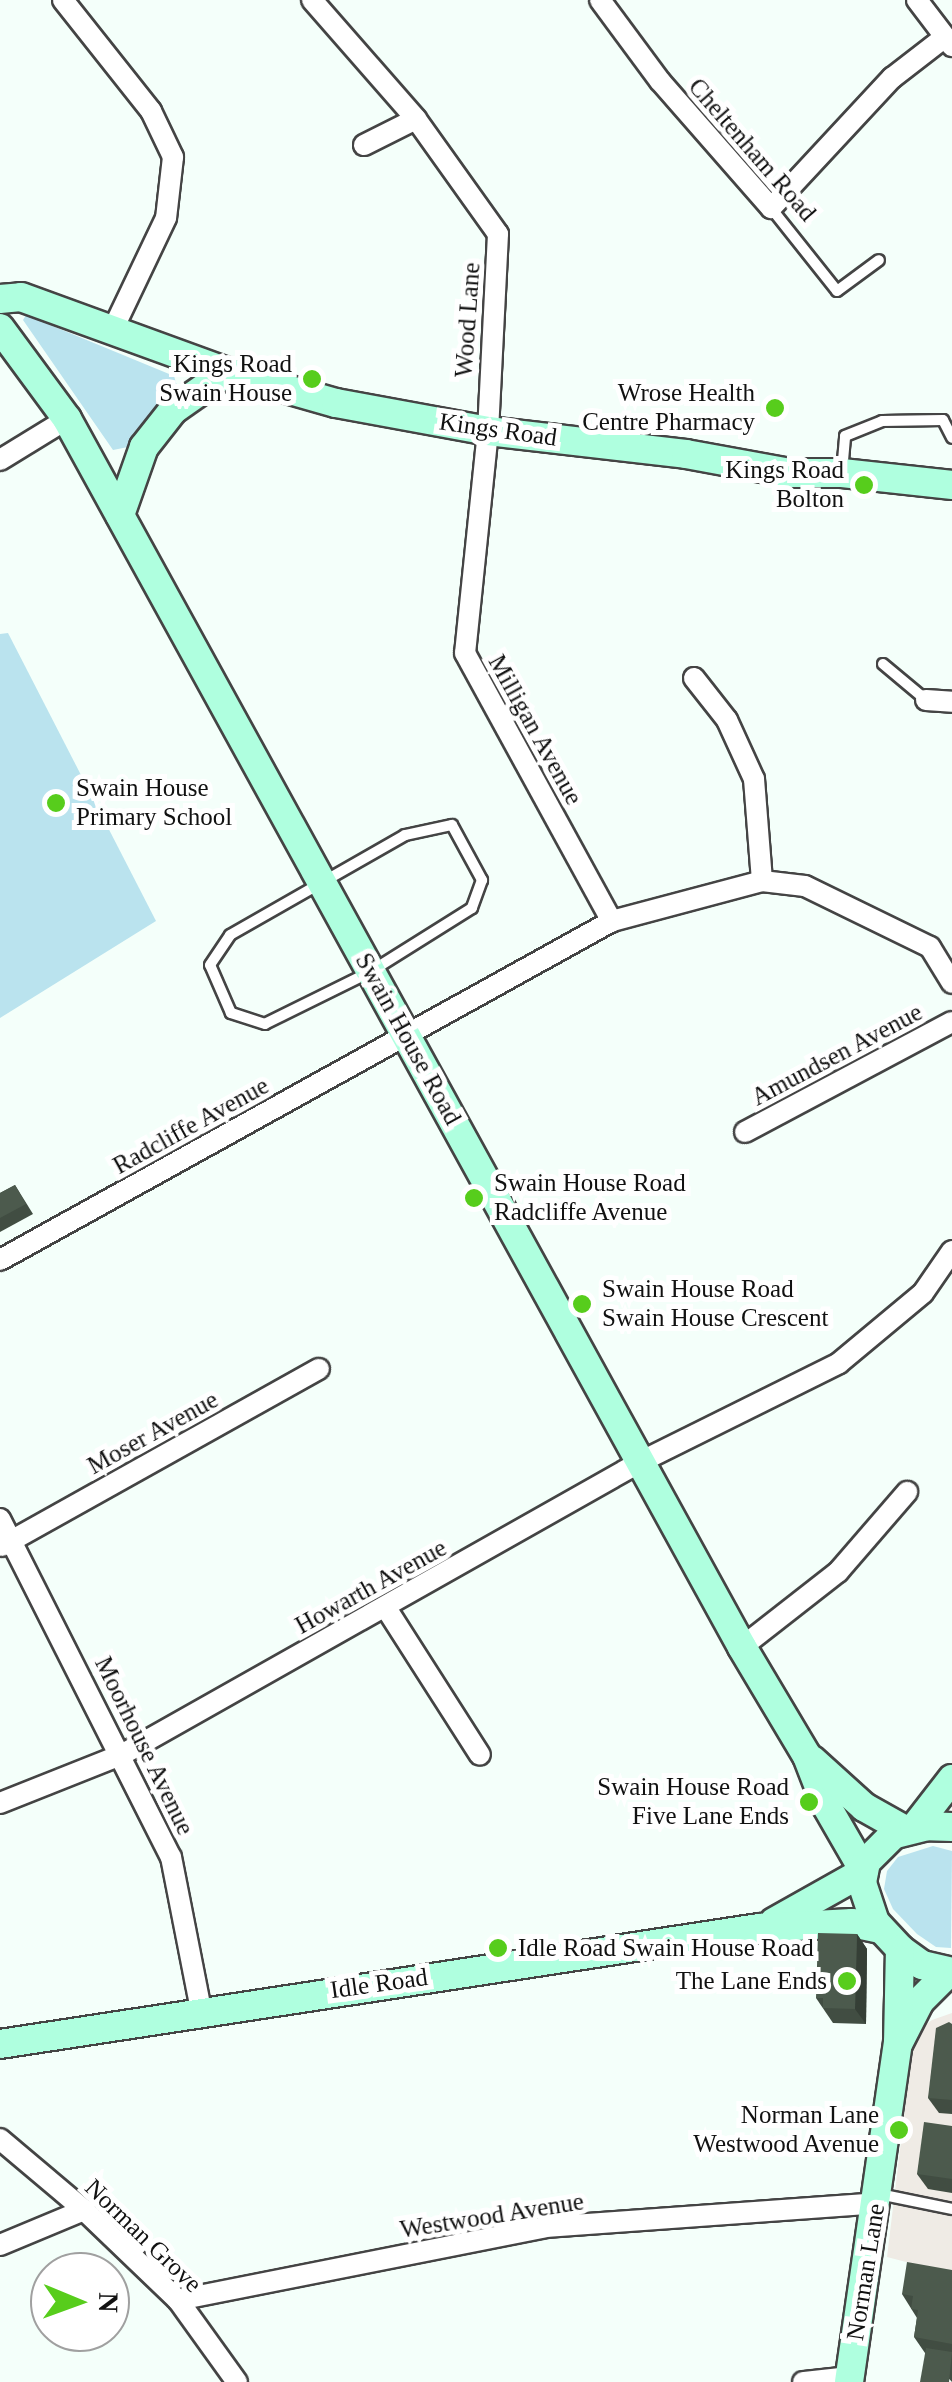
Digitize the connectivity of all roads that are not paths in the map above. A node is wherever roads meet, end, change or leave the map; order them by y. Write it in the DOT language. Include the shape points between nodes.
graph roads {
  1 [pos="63,0"];
  2 [pos="312,0"];
  3 [pos="600,0"];
  4 [pos="918,0"];
  5 [pos="948,42"];
  6 [pos="416,119"];
  7 [pos="364,144"];
  8 [pos="771,208"];
  9 [pos="879,260"];
  10 [pos="0,299"];
  11 [pos="0,328"];
  12 [pos="112,331"];
  13 [pos="227,372"];
  14 [pos="67,419"];
  15 [pos="488,432"];
  16 [pos="952,438"];
  17 [pos="0,460"];
  18 [pos="842,473"];
  19 [pos="952,486"];
  20 [pos="120,515"];
  21 [pos="883,664"];
  22 [pos="694,678"];
  23 [pos="926,700"];
  24 [pos="952,702"];
  25 [pos="762,881"];
  26 [pos="322,886"];
  27 [pos="612,921"];
  28 [pos="370,972"];
  29 [pos="952,982"];
  30 [pos="952,1022"];
  31 [pos="405,1034"];
  32 [pos="746,1132"];
  33 [pos="952,1251"];
  34 [pos="0,1260"];
  35 [pos="319,1370"];
  36 [pos="642,1462"];
  37 [pos="907,1492"];
  38 [pos="0,1519"];
  39 [pos="6,1544"];
  40 [pos="386,1608"];
  41 [pos="742,1647"];
  42 [pos="123,1754"];
  43 [pos="480,1755"];
  44 [pos="808,1756"];
  45 [pos="952,1779"];
  46 [pos="0,1804"];
  47 [pos="952,1828"];
  48 [pos="909,1829"];
  49 [pos="863,1872"];
  50 [pos="759,1928"];
  51 [pos="890,1939"];
  52 [pos="951,1972"];
  53 [pos="201,2010"];
  54 [pos="898,2043"];
  55 [pos="0,2044"];
  56 [pos="0,2139"];
  57 [pos="877,2199"];
  58 [pos="952,2209"];
  59 [pos="84,2210"];
  60 [pos="0,2245"];
  61 [pos="178,2300"];
  62 [pos="849,2379"];
  63 [pos="236,2382"];
  64 [pos="803,2382"];
  1 -- 12 [label="street" via="152,111 173,157 166,218"];
  2 -- 6 [label="street, Wood Lane"];
  3 -- 8 [label="street, Cheltenham Road" via="660,81"];
  4 -- 5 [label="street"];
  5 -- 8 [label="street" via="892,78"];
  6 -- 7 [label="street"];
  6 -- 15 [label="street, Wood Lane" via="498,234"];
  8 -- 9 [label="lane, Cheltenham Road" via="837,290"];
  10 -- 12 [label="street, Kings Road" via="21,297"];
  11 -- 14 [label="street, Swain House Road"];
  12 -- 13 [label="street, Kings Road"];
  13 -- 15 [label="street, Kings Road" via="336,403"];
  13 -- 20 [label="street" via="173,410 144,447"];
  14 -- 17 [label="street"];
  14 -- 20 [label="street, Swain House Road"];
  15 -- 18 [label="street, Kings Road" via="790,473"];
  15 -- 27 [label="street, Milligan Avenue" via="465,653"];
  16 -- 18 [label="lane" via="943,420 882,421 845,436"];
  18 -- 19 [label="street, Kings Road"];
  20 -- 26 [label="street, Swain House Road"];
  21 -- 23 [label="lane"];
  22 -- 25 [label="street" via="727,720 754,780"];
  23 -- 24 [label="street"];
  25 -- 27 [label="street, Radcliffe Avenue"];
  25 -- 29 [label="street" via="805,886 930,947"];
  26 -- 28 [label="street, Swain House Road"];
  26 -- 28 [label="lane" via="230,935 210,966 231,1013 264,1024"];
  26 -- 28 [label="lane" via="405,835 452,826 467,852 482,880 472,908"];
  27 -- 31 [label="street, Radcliffe Avenue"];
  28 -- 31 [label="street, Swain House Road"];
  30 -- 32 [label="street, Amundsen Avenue"];
  31 -- 34 [label="street, Radcliffe Avenue"];
  31 -- 36 [label="street, Swain House Road"];
  33 -- 36 [label="street, Howarth Avenue" via="924,1293 839,1363"];
  35 -- 39 [label="street, Moser Avenue"];
  36 -- 40 [label="street, Howarth Avenue"];
  36 -- 41 [label="street, Swain House Road"];
  37 -- 41 [label="street" via="838,1572"];
  38 -- 39 [label="street, Moorhouse Avenue"];
  39 -- 42 [label="street, Moorhouse Avenue"];
  40 -- 42 [label="street, Howarth Avenue"];
  40 -- 43 [label="street"];
  41 -- 44 [label="street, Swain House Road"];
  42 -- 46 [label="street, Howarth Avenue"];
  42 -- 53 [label="street, Moorhouse Avenue" via="171,1857"];
  44 -- 48 [label="street, Swain House Road" via="864,1808"];
  44 -- 49 [label="street, Swain House Road"];
  45 -- 48 [label="street, Idle Road"];
  47 -- 48 [label="street"];
  48 -- 49 [label="street, Idle Road" via="875,1850"];
  49 -- 50 [label="street, Idle Road"];
  49 -- 51 [label="street, Swain House Road" via="864,1897"];
  50 -- 51 [label="street, Idle Road" via="852,1923"];
  50 -- 53 [label="street, Idle Road"];
  51 -- 52 [label="street" via="922,1964"];
  51 -- 54 [label="street, Norman Lane"];
  52 -- 54 [label="street, Norman Lane" via="920,2001"];
  53 -- 55 [label="street, Idle Road"];
  54 -- 57 [label="street, Norman Lane"];
  56 -- 59 [label="street, Norman Grove"];
  57 -- 58 [label="lane"];
  57 -- 61 [label="street, Westwood Avenue" via="545,2227"];
  57 -- 62 [label="street, Norman Lane"];
  59 -- 60 [label="street"];
  59 -- 61 [label="street, Norman Grove"];
  61 -- 63 [label="street, Norman Grove"];
  62 -- 64 [label="street"];
}
